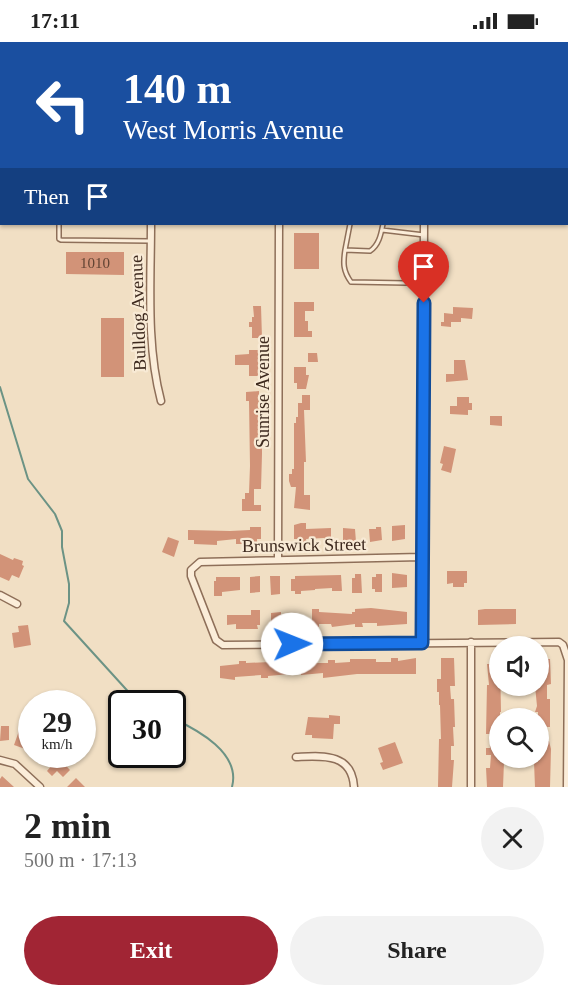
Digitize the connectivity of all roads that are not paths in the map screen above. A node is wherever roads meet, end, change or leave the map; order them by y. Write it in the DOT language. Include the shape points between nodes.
graph roads {
  1 [pos="59,225"];
  2 [pos="151,225"];
  3 [pos="279,225"];
  4 [pos="350,225"];
  5 [pos="383,225"];
  6 [pos="424,225"];
  7 [pos="382,230"];
  8 [pos="424,235"];
  9 [pos="151,241"];
  10 [pos="345,250"];
  11 [pos="406,283"];
  12 [pos="160,401"];
  13 [pos="421,557"];
  14 [pos="278,560"];
  15 [pos="0,595"];
  16 [pos="17,604"];
  17 [pos="471,642"];
  18 [pos="422,643"];
  19 [pos="296,757"];
  20 [pos="0,760"];
  21 [pos="40,787"];
  22 [pos="354,787"];
  23 [pos="471,787"];
  24 [pos="567,787"];
  1 -- 9 [label="lane" via="61,240"];
  2 -- 9 [label="street, Bulldog Avenue"];
  3 -- 14 [label="street, Sunrise Avenue"];
  4 -- 10 [label="lane"];
  5 -- 7 [label="lane"];
  6 -- 8 [label="street"];
  7 -- 8 [label="lane"];
  7 -- 10 [label="lane" via="370,251"];
  8 -- 13 [label="street"];
  9 -- 12 [label="street, Bulldog Avenue" via="152,344"];
  10 -- 11 [label="lane" via="343,266 351,282"];
  13 -- 14 [label="street, Brunswick Street"];
  13 -- 18 [label="street"];
  14 -- 18 [label="street, Brunswick Street" via="200,562 191,570 219,644"];
  15 -- 16 [label="street"];
  17 -- 18 [label="street"];
  17 -- 23 [label="street"];
  17 -- 24 [label="street" via="563,645 568,660"];
  19 -- 22 [label="street" via="328,756 338,760 351,774"];
  20 -- 21 [label="street" via="15,764"];
}
